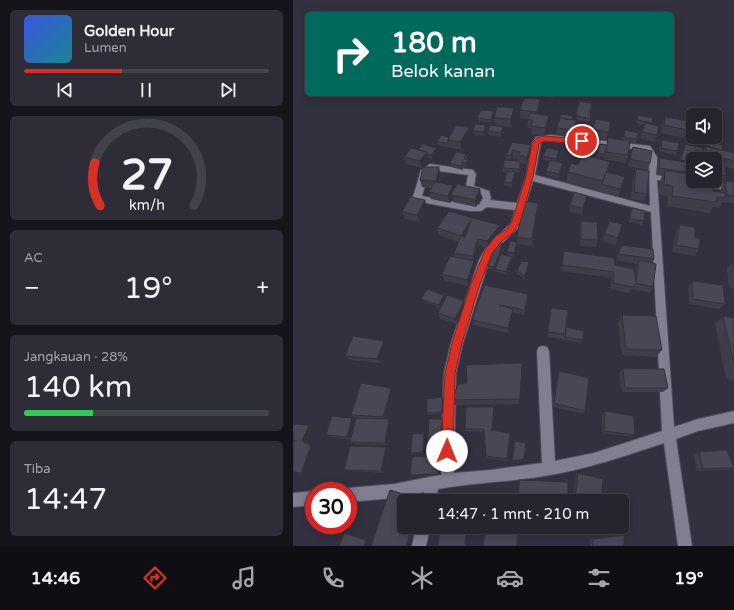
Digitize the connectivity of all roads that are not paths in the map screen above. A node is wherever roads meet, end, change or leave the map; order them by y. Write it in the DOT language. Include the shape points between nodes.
graph roads {
  1 [pos="653,176"];
  2 [pos="529,177"];
  3 [pos="734,188"];
  4 [pos="485,203"];
  5 [pos="519,207"];
  6 [pos="654,210"];
  7 [pos="543,351"];
  8 [pos="734,417"];
  9 [pos="669,435"];
  10 [pos="549,469"];
  11 [pos="447,481"];
  12 [pos="433,483"];
  13 [pos="357,494"];
  14 [pos="431,494"];
  15 [pos="305,499"];
  16 [pos="293,500"];
  17 [pos="422,534"];
  18 [pos="419,546"];
  19 [pos="685,546"];
  1 -- 2 [label="street" via="653,154 647,148 551,138 539,139 536,143"];
  1 -- 3 [label="street"];
  1 -- 6 [label="street"];
  2 -- 5 [label="street"];
  2 -- 6 [label="street"];
  4 -- 4 [label="street" via="486,193 470,187 470,172 430,167 425,170 418,199 469,208 481,208"];
  4 -- 5 [label="street"];
  5 -- 11 [label="street" via="515,225 499,238 489,251 457,343 450,373"];
  6 -- 9 [label="street"];
  7 -- 10 [label="street"];
  8 -- 9 [label="street"];
  9 -- 10 [label="street" via="594,460"];
  9 -- 19 [label="street"];
  10 -- 11 [label="street"];
  11 -- 12 [label="street"];
  12 -- 13 [label="street" via="394,491"];
  12 -- 14 [label="street"];
  15 -- 16 [label="street"];
  17 -- 18 [label="street"];
}
